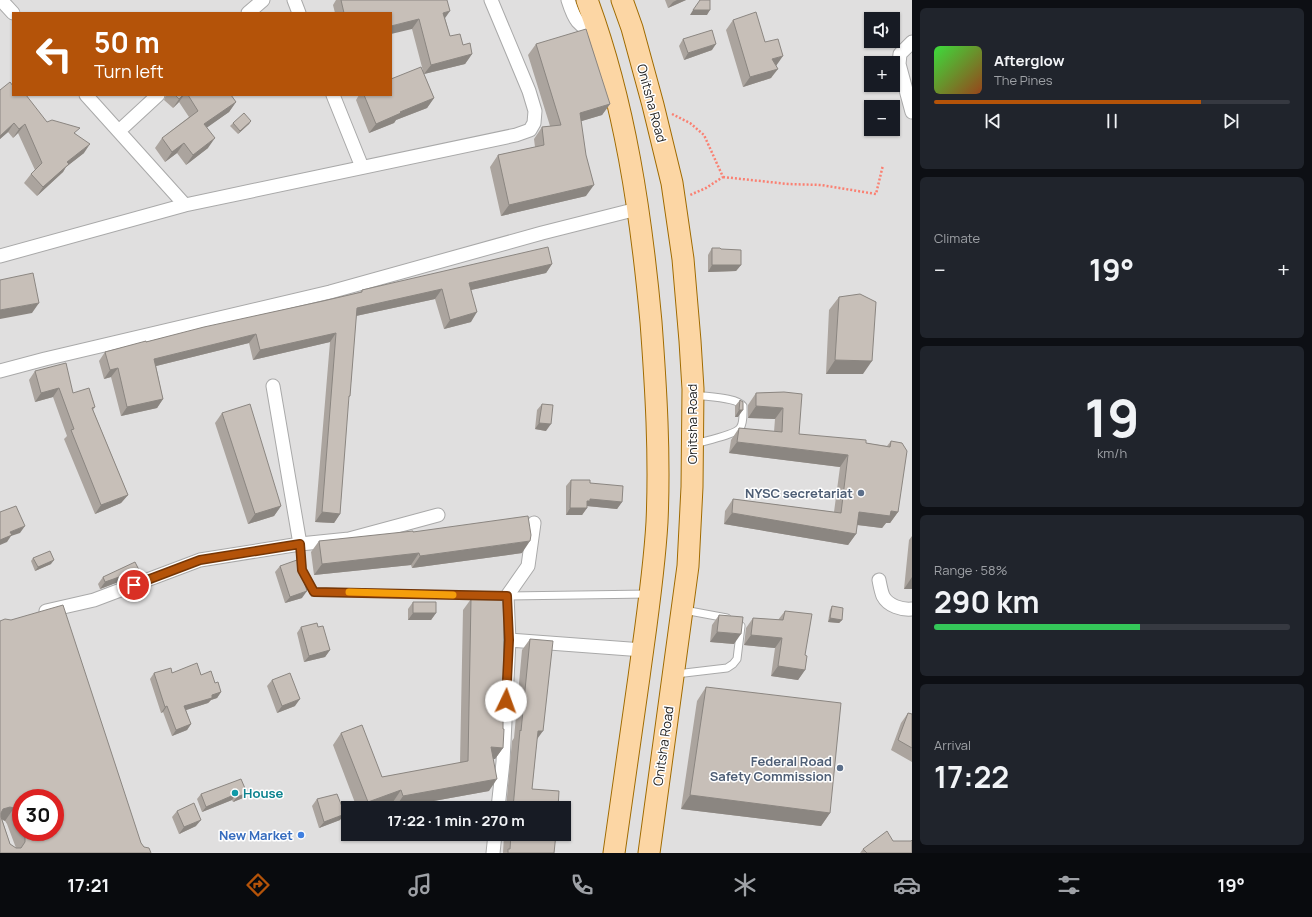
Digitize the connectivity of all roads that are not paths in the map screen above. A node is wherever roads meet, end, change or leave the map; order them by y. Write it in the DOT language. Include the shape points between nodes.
graph roads {
  1 [pos="1,0"];
  2 [pos="263,0"];
  3 [pos="294,0"];
  4 [pos="491,0"];
  5 [pos="568,0"];
  6 [pos="587,0"];
  7 [pos="622,0"];
  8 [pos="12,12"];
  9 [pos="249,12"];
  10 [pos="299,12"];
  11 [pos="598,32"];
  12 [pos="912,42"];
  13 [pos="87,96"];
  14 [pos="157,96"];
  15 [pos="333,96"];
  16 [pos="912,112"];
  17 [pos="119,131"];
  18 [pos="362,167"];
  19 [pos="185,205"];
  20 [pos="637,209"];
  21 [pos="0,256"];
  22 [pos="0,371"];
  23 [pos="273,386"];
  24 [pos="693,395"];
  25 [pos="692,444"];
  26 [pos="658,487"];
  27 [pos="692,487"];
  28 [pos="438,515"];
  29 [pos="534,523"];
  30 [pos="300,544"];
  31 [pos="879,580"];
  32 [pos="650,594"];
  33 [pos="507,596"];
  34 [pos="59,608"];
  35 [pos="912,609"];
  36 [pos="682,610"];
  37 [pos="37,614"];
  38 [pos="64,622"];
  39 [pos="509,640"];
  40 [pos="643,650"];
  41 [pos="673,674"];
  42 [pos="499,801"];
  43 [pos="494,841"];
  44 [pos="493,853"];
  45 [pos="614,853"];
  46 [pos="649,853"];
  1 -- 8 [label="street"];
  2 -- 9 [label="street"];
  3 -- 10 [label="street"];
  4 -- 18 [label="street" via="535,111 534,123 530,130"];
  5 -- 11 [label="street" via="573,16 580,25"];
  6 -- 11 [label="main road"];
  7 -- 24 [label="main road, Onitsha Road" via="653,105 675,201 683,259"];
  11 -- 20 [label="main road" via="620,112"];
  12 -- 16 [label="street" via="900,54 900,64"];
  13 -- 17 [label="street"];
  14 -- 17 [label="street"];
  15 -- 18 [label="street"];
  17 -- 19 [label="street"];
  18 -- 19 [label="street"];
  19 -- 21 [label="street"];
  20 -- 22 [label="street" via="330,292"];
  20 -- 26 [label="main road" via="646,270 657,394"];
  23 -- 30 [label="street"];
  24 -- 25 [label="main road, Onitsha Road"];
  24 -- 25 [label="lane" via="739,402 743,406 739,430"];
  25 -- 27 [label="main road, Onitsha Road"];
  26 -- 27 [label="main road"];
  26 -- 32 [label="main road"];
  27 -- 36 [label="main road, Onitsha Road" via="688,566"];
  28 -- 30 [label="street" via="349,539"];
  29 -- 33 [label="street" via="528,566"];
  30 -- 33 [label="lane" via="302,570 314,592"];
  30 -- 34 [label="street" via="200,560 94,600"];
  31 -- 35 [label="street" via="883,597 894,607"];
  32 -- 33 [label="lane"];
  32 -- 40 [label="main road"];
  33 -- 39 [label="street"];
  34 -- 37 [label="street"];
  34 -- 38 [label="street"];
  36 -- 41 [label="main road, Onitsha Road"];
  36 -- 41 [label="lane" via="736,620 741,625 733,664 727,668"];
  39 -- 40 [label="street"];
  39 -- 42 [label="street"];
  40 -- 45 [label="main road"];
  41 -- 46 [label="main road, Onitsha Road"];
  43 -- 44 [label="street"];
}
